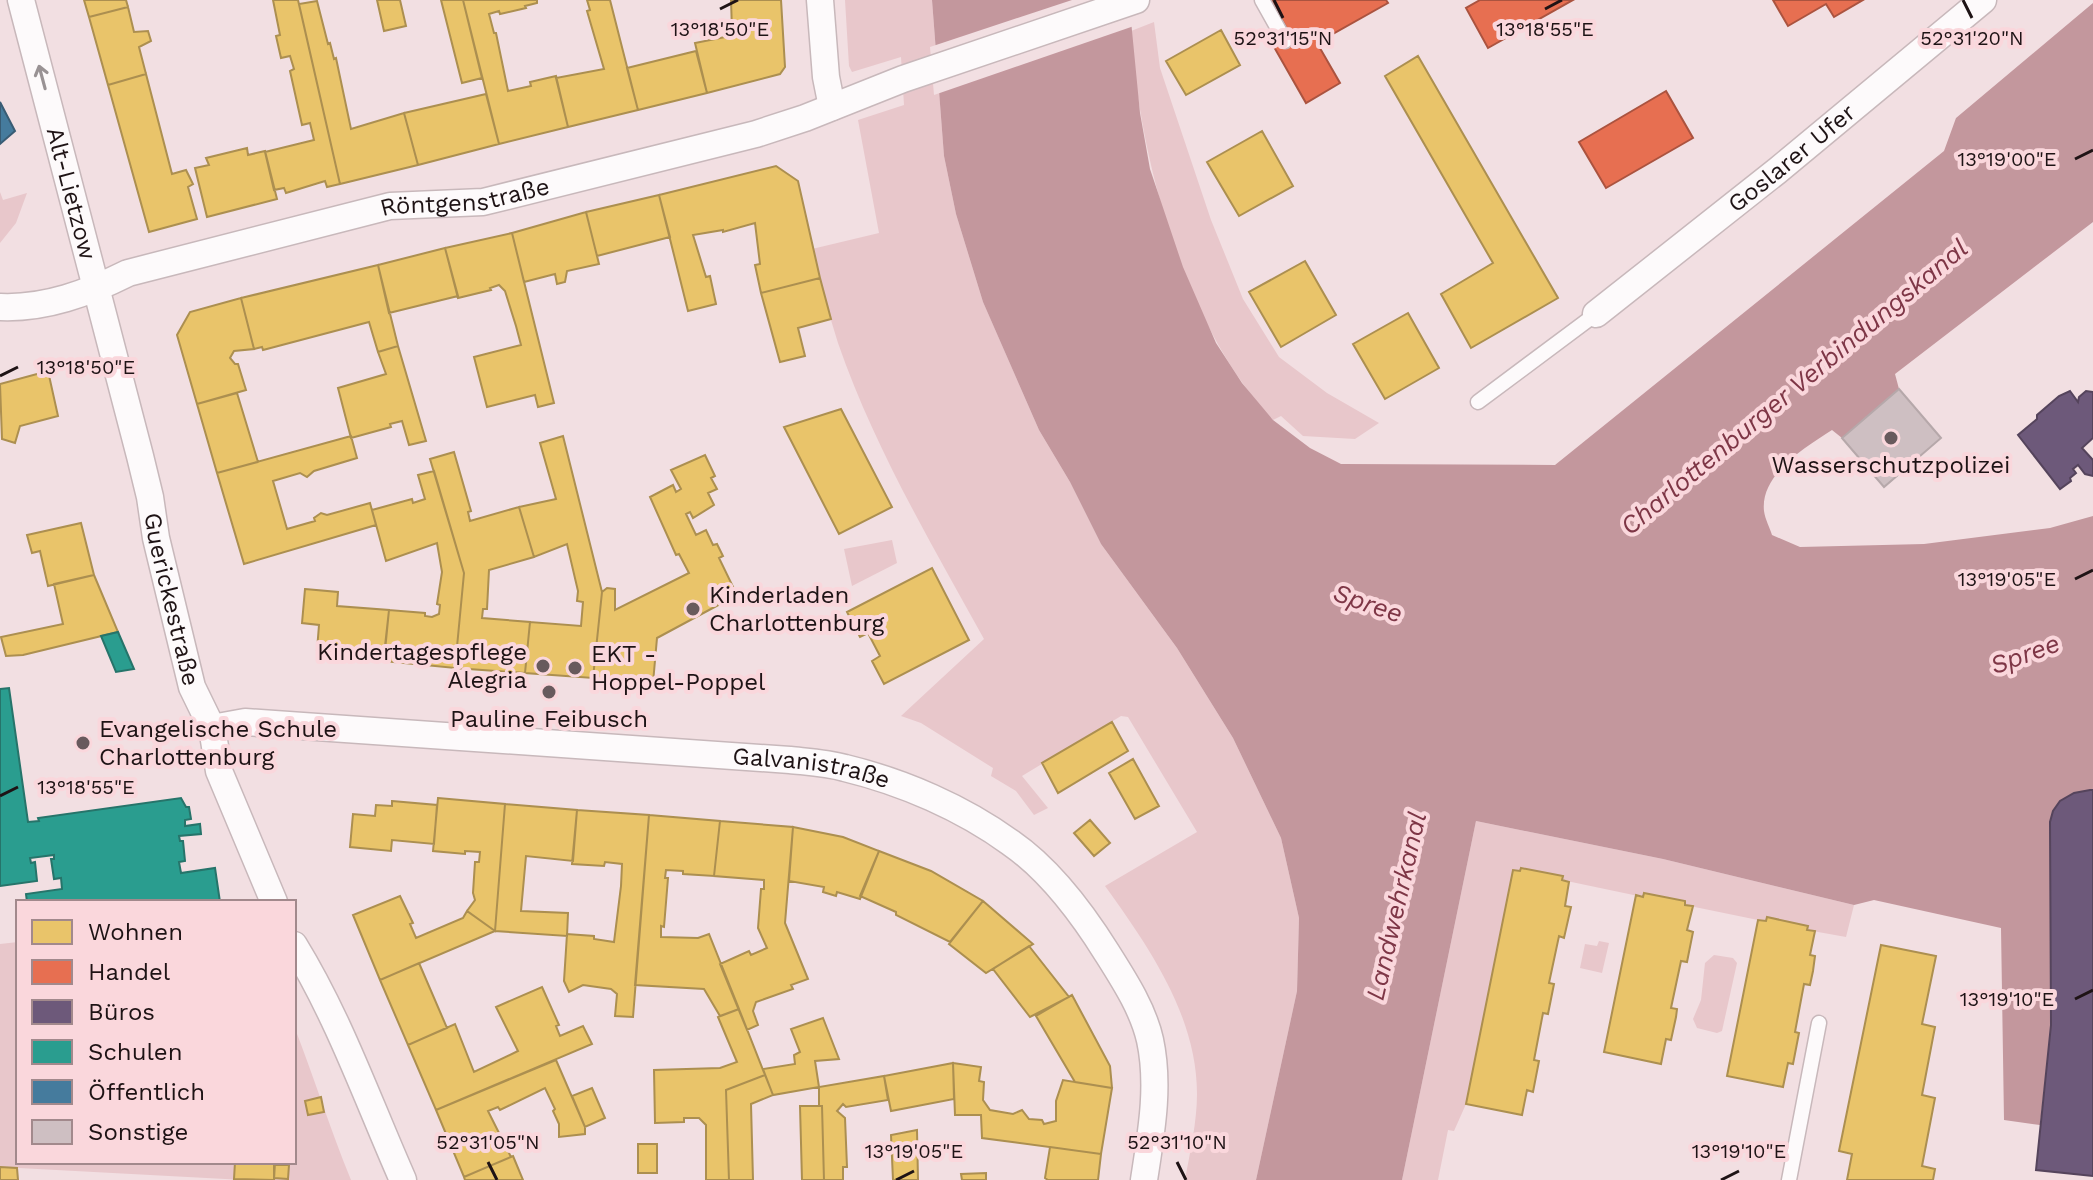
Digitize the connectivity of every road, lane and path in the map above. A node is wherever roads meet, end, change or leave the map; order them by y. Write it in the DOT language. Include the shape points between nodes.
graph roads {
  1 [pos="21,0"];
  2 [pos="820,0"];
  3 [pos="1136,0"];
  4 [pos="1262,0"];
  5 [pos="1983,0"];
  6 [pos="1285,41"];
  7 [pos="832,107"];
  8 [pos="98,288"];
  9 [pos="0,307"];
  10 [pos="1596,314"];
  11 [pos="1478,402"];
  12 [pos="212,728"];
  13 [pos="273,900"];
  14 [pos="296,948"];
  15 [pos="1819,1023"];
  16 [pos="403,1180"];
  17 [pos="1144,1180"];
  18 [pos="1789,1180"];
  8 -- 1 [label="street, Alt-Lietzow, one-way"];
  2 -- 7 [label="street"];
  3 -- 7 [label="street, Röntgenstraße"];
  4 -- 6 [label="lane"];
  5 -- 10 [label="street, Goslarer Ufer"];
  7 -- 8 [label="street, Röntgenstraße" via="756,134 483,202 390,206 128,273"];
  8 -- 9 [label="street, Alt-Lietzow" via="52,303"];
  8 -- 12 [label="street, Guerickestraße" via="190,677"];
  10 -- 11 [label="lane"];
  12 -- 13 [label="street, Guerickestraße" via="219,771"];
  12 -- 17 [label="street, Galvanistraße" via="245,722 790,760 844,767 962,812 1013,843 1072,903 1139,1008 1154,1071 1154,1116"];
  14 -- 16 [label="street" via="331,1010"];
  15 -- 18 [label="lane"];
}
